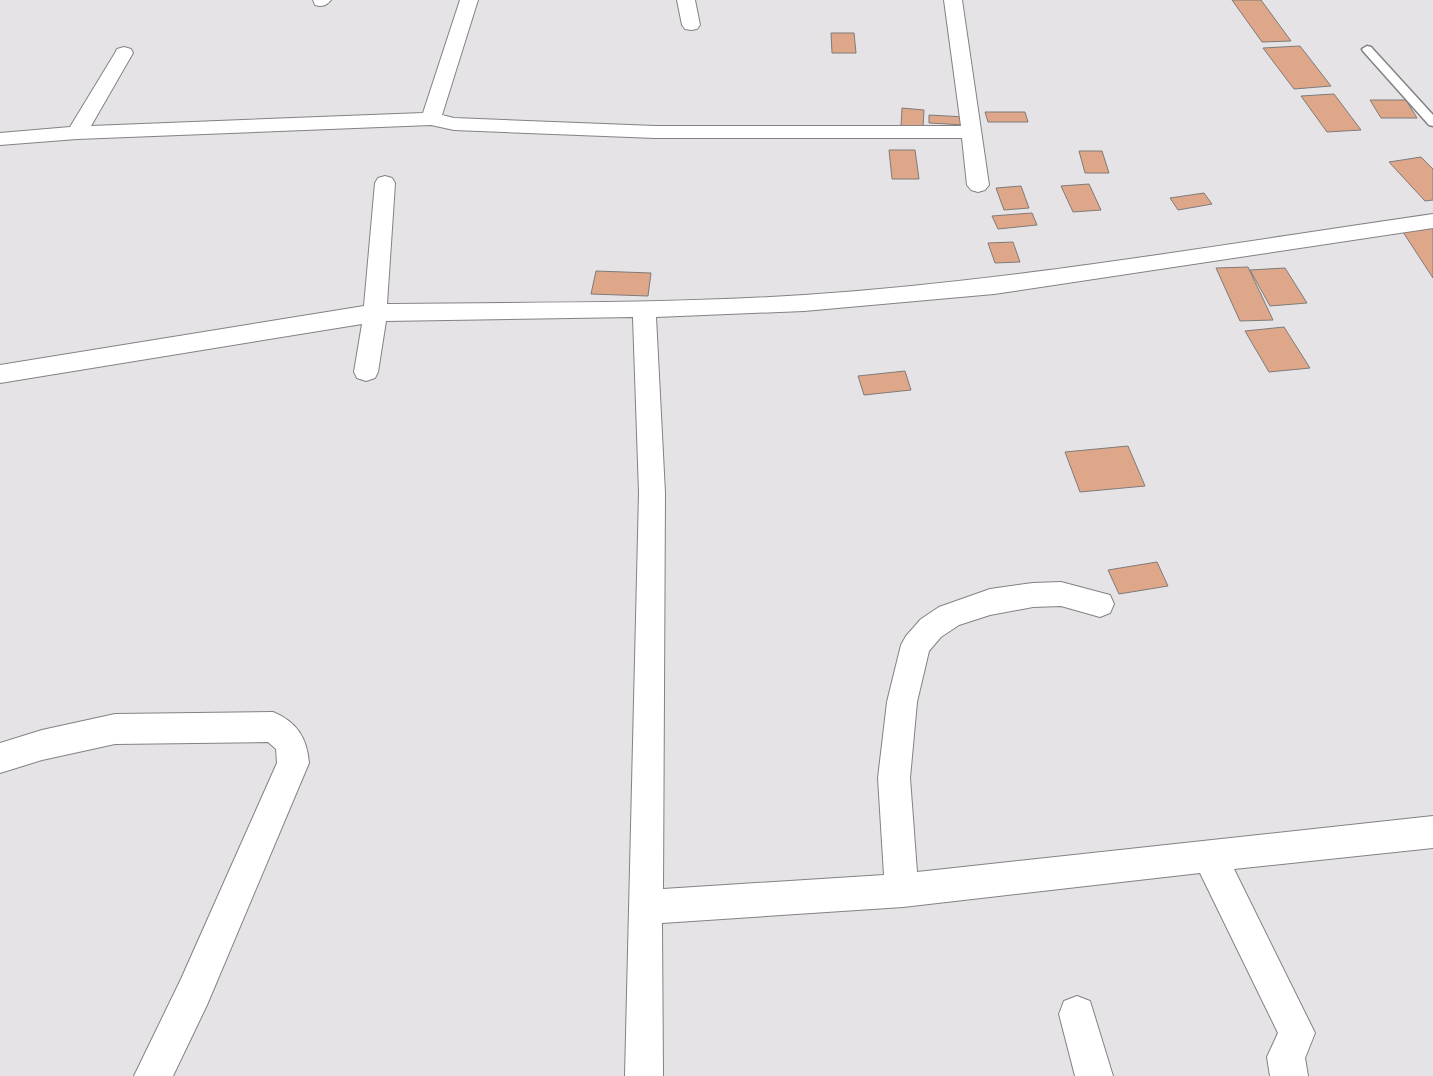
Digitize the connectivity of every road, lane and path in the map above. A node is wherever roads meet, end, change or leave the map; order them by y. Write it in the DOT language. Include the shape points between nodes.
graph roads {
  1 [pos="470,0"];
  2 [pos="686,0"];
  3 [pos="953,0"];
  4 [pos="691,25"];
  5 [pos="1367,49"];
  6 [pos="124,53"];
  7 [pos="431,119"];
  8 [pos="1433,122"];
  9 [pos="970,132"];
  10 [pos="77,133"];
  11 [pos="0,140"];
  12 [pos="384,183"];
  13 [pos="978,185"];
  14 [pos="1433,221"];
  15 [pos="644,309"];
  16 [pos="375,313"];
  17 [pos="366,372"];
  18 [pos="0,374"];
  19 [pos="1100,604"];
  20 [pos="0,758"];
  21 [pos="1433,832"];
  22 [pos="1210,857"];
  23 [pos="902,890"];
  24 [pos="645,907"];
  25 [pos="1076,1014"];
  26 [pos="153,1076"];
  27 [pos="644,1076"];
  28 [pos="1094,1076"];
  29 [pos="1289,1076"];
  1 -- 7 [label="street"];
  2 -- 4 [label="street"];
  3 -- 9 [label="street"];
  5 -- 8 [label="lane"];
  6 -- 10 [label="street"];
  7 -- 9 [label="street" via="454,124 652,132"];
  7 -- 10 [label="street"];
  9 -- 13 [label="street"];
  10 -- 11 [label="street"];
  12 -- 16 [label="street"];
  14 -- 15 [label="street" via="994,286 804,303"];
  15 -- 16 [label="street"];
  15 -- 24 [label="street" via="652,493"];
  16 -- 17 [label="street"];
  16 -- 18 [label="street"];
  19 -- 23 [label="street" via="1061,594 990,602 949,616 931,628 916,645 902,702 894,778"];
  20 -- 26 [label="street" via="42,745 115,730 273,727 284,734 292,746 294,763 194,992"];
  21 -- 22 [label="street" via="1348,839"];
  22 -- 23 [label="street"];
  22 -- 29 [label="street" via="1297,1033 1286,1057"];
  23 -- 24 [label="street"];
  24 -- 27 [label="street"];
  25 -- 28 [label="street"];
}
